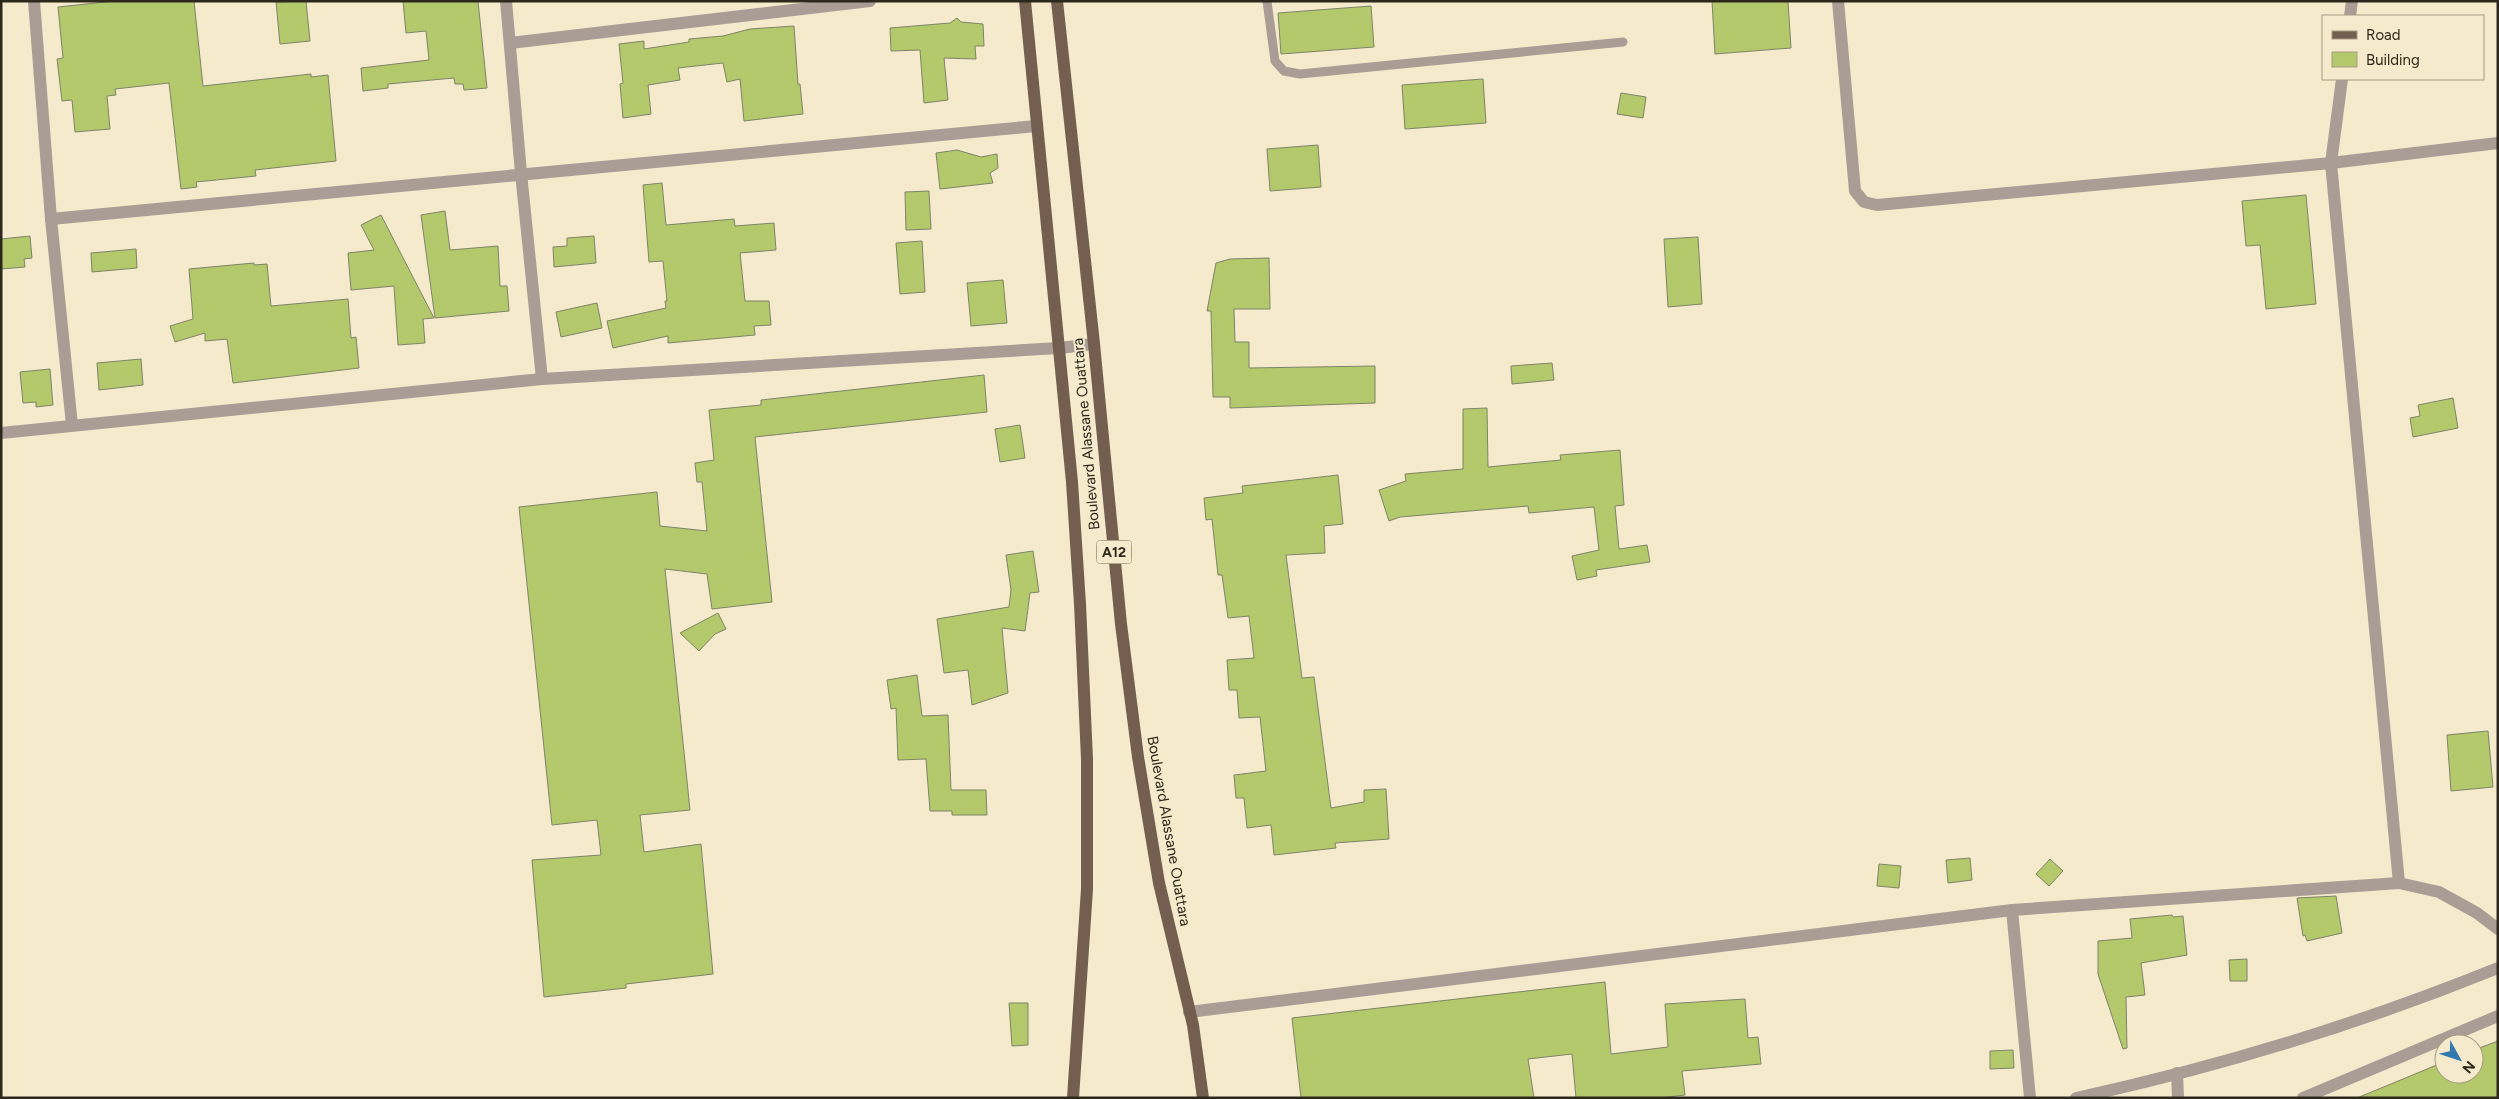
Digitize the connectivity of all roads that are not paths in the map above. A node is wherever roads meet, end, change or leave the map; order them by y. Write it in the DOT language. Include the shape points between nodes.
graph roads {
  1 [pos="34,1"];
  2 [pos="506,1"];
  3 [pos="870,1"];
  4 [pos="1025,1"];
  5 [pos="1057,1"];
  6 [pos="1267,1"];
  7 [pos="1838,1"];
  8 [pos="2352,1"];
  9 [pos="2350,15"];
  10 [pos="1623,42"];
  11 [pos="510,43"];
  12 [pos="2342,80"];
  13 [pos="1036,126"];
  14 [pos="2498,144"];
  15 [pos="2331,162"];
  16 [pos="521,173"];
  17 [pos="50,219"];
  18 [pos="1094,344"];
  19 [pos="1059,348"];
  20 [pos="542,379"];
  21 [pos="72,425"];
  22 [pos="1,433"];
  23 [pos="2399,883"];
  24 [pos="2012,910"];
  25 [pos="2498,929"];
  26 [pos="2498,968"];
  27 [pos="1190,1012"];
  28 [pos="2498,1016"];
  29 [pos="2177,1073"];
  30 [pos="1073,1098"];
  31 [pos="1202,1098"];
  32 [pos="2030,1098"];
  33 [pos="2076,1098"];
  34 [pos="2178,1098"];
  35 [pos="2303,1098"];
  1 -- 17 [label="street"];
  2 -- 11 [label="street"];
  3 -- 11 [label="street"];
  4 -- 13 [label="main road, Boulevard Alassane Ouattara / A12"];
  5 -- 18 [label="main road, Boulevard Alassane Ouattara / A12"];
  6 -- 10 [label="lane" via="1275,61 1284,71 1300,74"];
  7 -- 15 [label="street" via="1855,191 1864,202 1878,204"];
  8 -- 9 [label="street"];
  11 -- 16 [label="street"];
  12 -- 15 [label="street"];
  13 -- 16 [label="street"];
  13 -- 19 [label="main road, Boulevard Alassane Ouattara / A12"];
  14 -- 15 [label="street"];
  15 -- 23 [label="street"];
  16 -- 17 [label="street"];
  16 -- 20 [label="street"];
  17 -- 21 [label="street"];
  18 -- 19 [label="street"];
  18 -- 27 [label="main road, Boulevard Alassane Ouattara / A12" via="1121,624 1138,757 1159,883"];
  19 -- 20 [label="street"];
  19 -- 30 [label="main road, Boulevard Alassane Ouattara / A12" via="1079,585 1087,759 1087,889"];
  20 -- 21 [label="street"];
  21 -- 22 [label="street"];
  23 -- 24 [label="street"];
  23 -- 25 [label="street" via="2439,892"];
  24 -- 27 [label="street"];
  24 -- 32 [label="street"];
  26 -- 29 [label="street" via="2359,1019"];
  27 -- 31 [label="main road, Boulevard Alassane Ouattara / A12"];
  28 -- 35 [label="street"];
  29 -- 33 [label="street"];
  29 -- 34 [label="street"];
}
